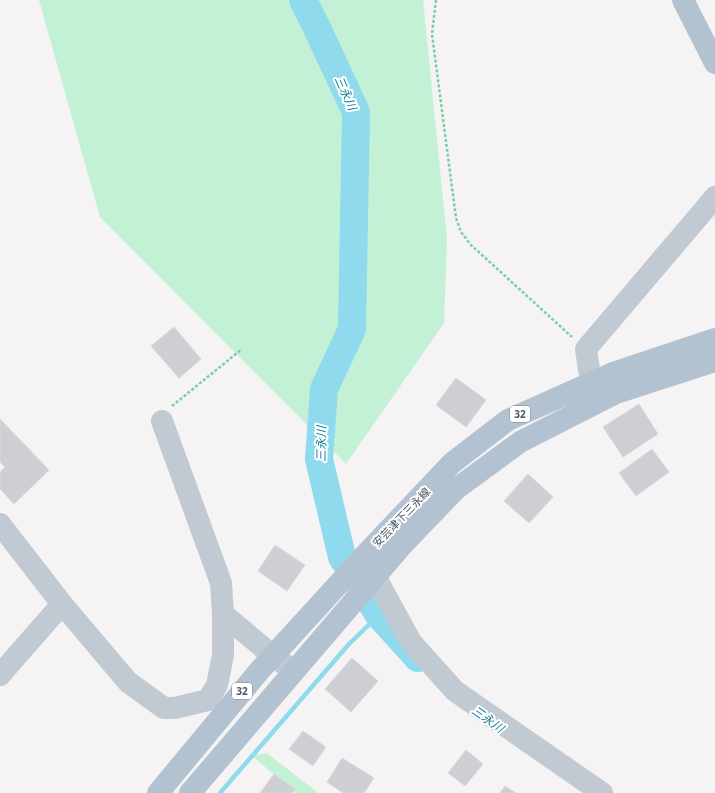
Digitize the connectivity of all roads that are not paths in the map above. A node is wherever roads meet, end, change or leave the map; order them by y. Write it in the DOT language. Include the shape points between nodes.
graph roads {
  1 [pos="683,0"];
  2 [pos="715,63"];
  3 [pos="715,197"];
  4 [pos="715,339"];
  5 [pos="715,361"];
  6 [pos="595,392"];
  7 [pos="162,421"];
  8 [pos="0,524"];
  9 [pos="375,576"];
  10 [pos="62,604"];
  11 [pos="223,614"];
  12 [pos="273,656"];
  13 [pos="294,671"];
  14 [pos="0,675"];
  15 [pos="159,793"];
  16 [pos="190,793"];
  17 [pos="602,793"];
  1 -- 2 [label="main road"];
  3 -- 6 [label="street" via="586,350"];
  4 -- 6 [label="main road, 安芸津下三永線 / 32" via="613,374"];
  5 -- 6 [label="main road, 安芸津下三永線 / 32" via="616,393"];
  6 -- 9 [label="main road, 安芸津下三永線 / 32" via="456,489 402,544"];
  6 -- 12 [label="main road, 安芸津下三永線 / 32" via="508,420 452,463"];
  7 -- 11 [label="street" via="221,583"];
  8 -- 10 [label="street"];
  9 -- 13 [label="main road, 安芸津下三永線 / 32"];
  9 -- 17 [label="street" via="411,642 455,691"];
  10 -- 11 [label="street" via="128,682 164,708 208,700 217,685 223,656"];
  10 -- 14 [label="street"];
  11 -- 12 [label="street"];
  12 -- 13 [label="street"];
  12 -- 15 [label="main road, 安芸津下三永線 / 32"];
  13 -- 16 [label="main road, 安芸津下三永線 / 32"];
}
